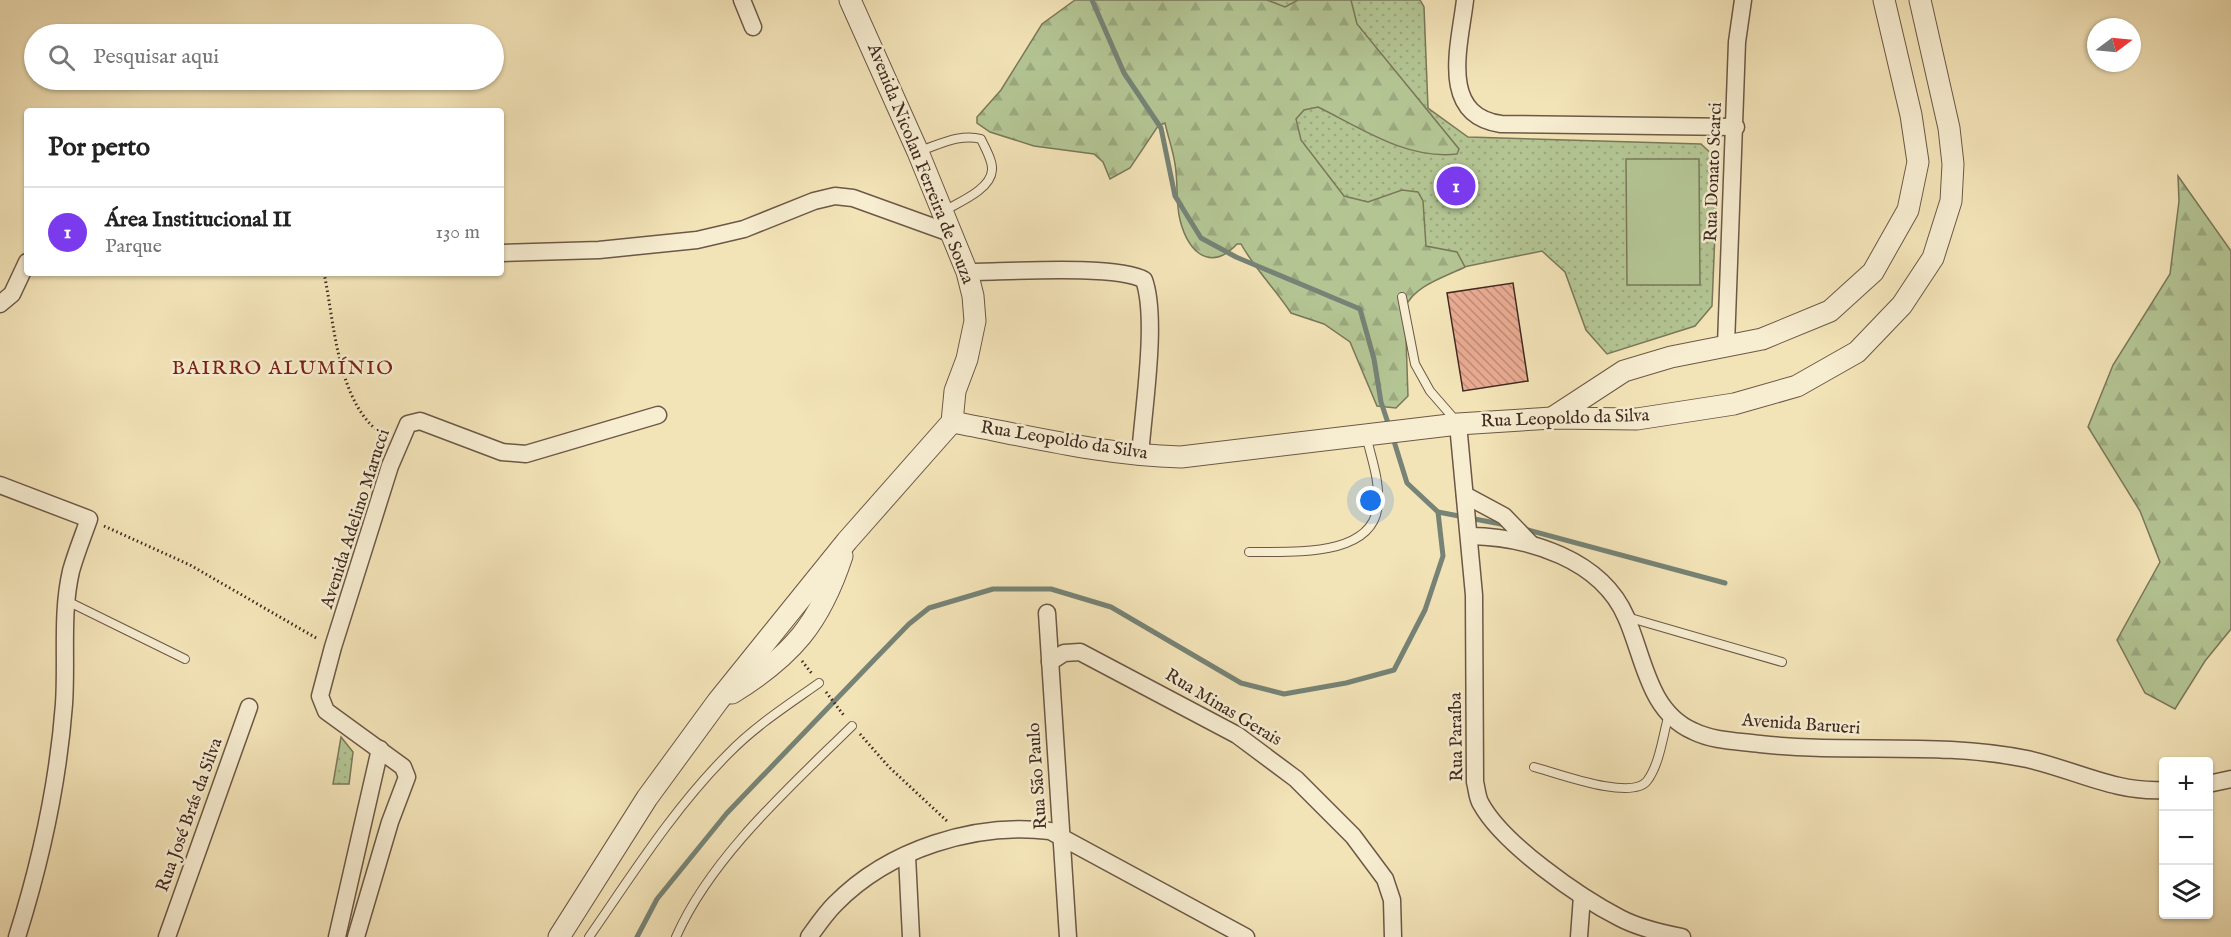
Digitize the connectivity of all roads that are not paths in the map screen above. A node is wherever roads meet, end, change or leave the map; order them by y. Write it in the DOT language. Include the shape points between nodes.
graph roads {
  1 [pos="741,0"];
  2 [pos="850,0"];
  3 [pos="1465,0"];
  4 [pos="1743,0"];
  5 [pos="1884,0"];
  6 [pos="1920,0"];
  7 [pos="753,27"];
  8 [pos="1736,127"];
  9 [pos="918,152"];
  10 [pos="942,212"];
  11 [pos="950,233"];
  12 [pos="504,253"];
  13 [pos="24,268"];
  14 [pos="967,272"];
  15 [pos="1402,297"];
  16 [pos="0,304"];
  17 [pos="1726,345"];
  18 [pos="657,415"];
  19 [pos="1552,418"];
  20 [pos="952,422"];
  21 [pos="1458,424"];
  22 [pos="1365,433"];
  23 [pos="1140,456"];
  24 [pos="0,485"];
  25 [pos="1465,495"];
  26 [pos="1470,536"];
  27 [pos="847,541"];
  28 [pos="1530,543"];
  29 [pos="1249,552"];
  30 [pos="67,601"];
  31 [pos="1047,613"];
  32 [pos="1626,617"];
  33 [pos="184,659"];
  34 [pos="1050,662"];
  35 [pos="1782,662"];
  36 [pos="819,683"];
  37 [pos="718,701"];
  38 [pos="249,707"];
  39 [pos="1669,714"];
  40 [pos="852,726"];
  41 [pos="380,749"];
  42 [pos="1534,767"];
  43 [pos="2231,778"];
  44 [pos="2213,783"];
  45 [pos="2159,790"];
  46 [pos="365,816"];
  47 [pos="390,822"];
  48 [pos="1062,838"];
  49 [pos="907,856"];
  50 [pos="1582,896"];
  51 [pos="18,937"];
  52 [pos="167,937"];
  53 [pos="337,937"];
  54 [pos="356,937"];
  55 [pos="559,937"];
  56 [pos="588,937"];
  57 [pos="676,937"];
  58 [pos="809,937"];
  59 [pos="911,937"];
  60 [pos="1068,937"];
  61 [pos="1245,937"];
  62 [pos="1393,937"];
  63 [pos="1579,937"];
  64 [pos="1682,937"];
  1 -- 7 [label="street"];
  2 -- 9 [label="street, Avenida Nicolau Ferreira de Souza"];
  3 -- 8 [label="street" via="1457,82 1466,105 1485,120 1501,124"];
  4 -- 8 [label="street, Rua Donato Scarci" via="1737,42"];
  5 -- 17 [label="street" via="1918,162 1908,210 1873,272 1830,311 1762,339"];
  6 -- 19 [label="street, Rua Leopoldo da Silva" via="1949,128 1953,173 1951,201 1933,258 1902,305 1857,352 1797,386 1734,404 1637,419"];
  8 -- 17 [label="street, Rua Donato Scarci"];
  9 -- 10 [label="street, Avenida Nicolau Ferreira de Souza"];
  9 -- 10 [label="lane" via="972,136 981,139 993,168 983,186"];
  10 -- 11 [label="street, Avenida Nicolau Ferreira de Souza"];
  11 -- 12 [label="street" via="853,198 835,196 744,229 697,240 599,250"];
  11 -- 14 [label="street, Avenida Nicolau Ferreira de Souza"];
  13 -- 16 [label="street" via="12,294"];
  14 -- 20 [label="street, Avenida Nicolau Ferreira de Souza" via="974,296 975,321 968,359 955,391"];
  14 -- 23 [label="street" via="1104,272 1144,280 1149,293 1150,322"];
  15 -- 21 [label="lane" via="1415,364 1430,391"];
  17 -- 19 [label="street" via="1624,371"];
  18 -- 41 [label="street, Avenida Adelino Marucci" via="526,454 502,452 420,421 408,424 320,696 326,711"];
  19 -- 21 [label="street, Rua Leopoldo da Silva"];
  20 -- 23 [label="street, Rua Leopoldo da Silva"];
  20 -- 27 [label="street"];
  21 -- 22 [label="street, Rua Leopoldo da Silva"];
  21 -- 25 [label="street, Rua Paraíba"];
  22 -- 23 [label="street, Rua Leopoldo da Silva" via="1232,453"];
  22 -- 29 [label="lane" via="1378,503 1373,524 1363,535 1339,546"];
  24 -- 30 [label="street" via="89,519 71,572"];
  25 -- 26 [label="street, Rua Paraíba"];
  25 -- 28 [label="street, Avenida Barueri" via="1504,516"];
  26 -- 28 [label="street, Avenida Barueri"];
  26 -- 50 [label="street, Rua Paraíba" via="1477,701 1475,782 1480,802 1506,837"];
  27 -- 37 [label="street"];
  27 -- 37 [label="street" via="830,594 803,636 765,673"];
  28 -- 32 [label="street, Avenida Barueri" via="1588,571 1613,592"];
  30 -- 33 [label="lane"];
  30 -- 51 [label="street" via="64,702 54,793"];
  31 -- 34 [label="street, Rua São Paulo"];
  32 -- 35 [label="lane"];
  32 -- 39 [label="street, Avenida Barueri" via="1653,692"];
  34 -- 48 [label="street, Rua São Paulo"];
  34 -- 62 [label="street, Rua Minas Gerais" via="1064,653 1080,652 1189,708 1272,758 1373,861 1392,900"];
  36 -- 56 [label="lane" via="728,753 680,809"];
  37 -- 55 [label="street" via="647,798"];
  38 -- 52 [label="street, Rua José Brás da Silva"];
  39 -- 42 [label="lane" via="1651,772 1639,786 1619,789"];
  39 -- 45 [label="street, Avenida Barueri" via="1691,731 1712,738 1786,747 1977,752 2027,759 2123,788"];
  40 -- 57 [label="lane" via="712,876"];
  41 -- 46 [label="street"];
  41 -- 47 [label="street, Avenida Adelino Marucci" via="403,767 407,777"];
  43 -- 44 [label="street"];
  46 -- 47 [label="street"];
  46 -- 53 [label="street"];
  47 -- 54 [label="street, Avenida Adelino Marucci"];
  48 -- 49 [label="street" via="1050,831 1019,827 964,835"];
  48 -- 60 [label="street, Rua São Paulo"];
  48 -- 61 [label="street"];
  49 -- 58 [label="street" via="860,882 834,905"];
  49 -- 59 [label="street"];
  50 -- 63 [label="street"];
  50 -- 64 [label="street, Rua Paraíba" via="1621,919"];
}
